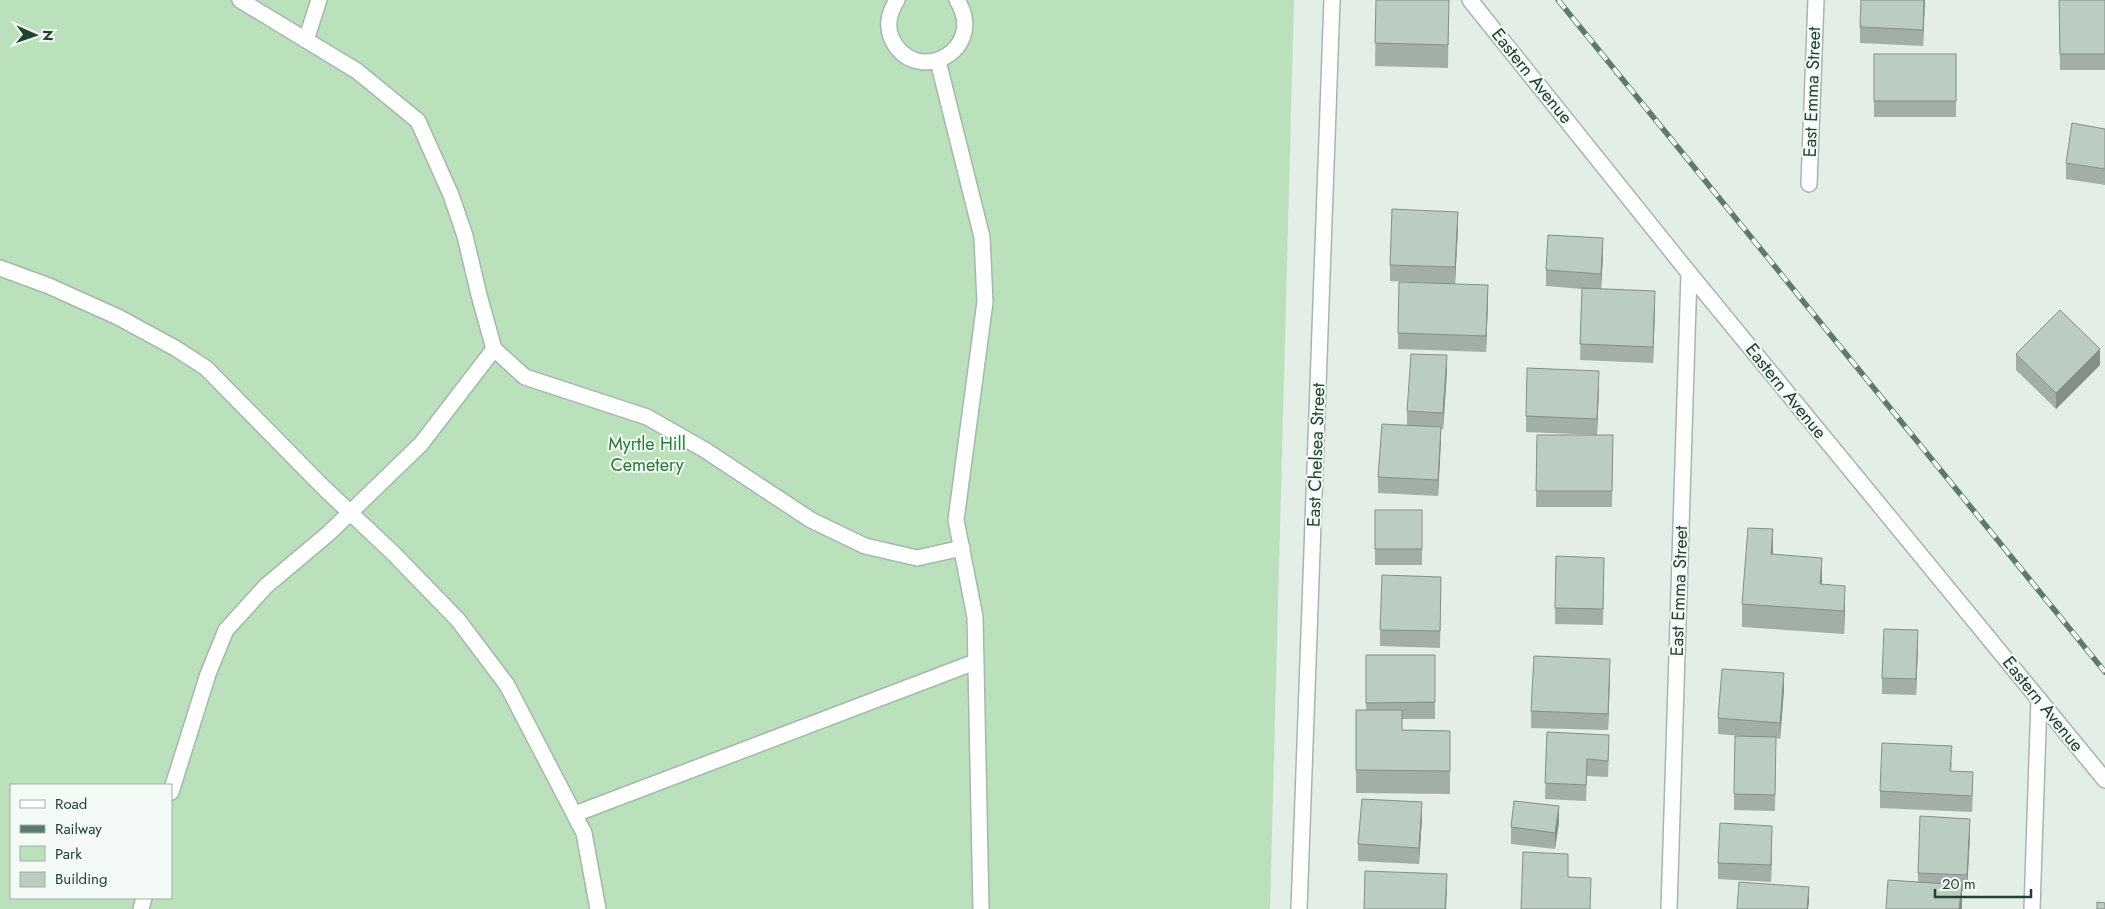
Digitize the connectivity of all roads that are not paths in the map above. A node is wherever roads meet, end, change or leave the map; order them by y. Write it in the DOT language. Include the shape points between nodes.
graph roads {
  1 [pos="240,0"];
  2 [pos="319,0"];
  3 [pos="957,0"];
  4 [pos="1332,0"];
  5 [pos="1470,0"];
  6 [pos="1816,0"];
  7 [pos="890,3"];
  8 [pos="306,40"];
  9 [pos="938,61"];
  10 [pos="1809,184"];
  11 [pos="0,268"];
  12 [pos="1689,273"];
  13 [pos="494,349"];
  14 [pos="350,512"];
  15 [pos="962,548"];
  16 [pos="975,662"];
  17 [pos="2039,699"];
  18 [pos="2105,780"];
  19 [pos="172,789"];
  20 [pos="575,814"];
  21 [pos="598,909"];
  22 [pos="981,909"];
  23 [pos="1299,909"];
  24 [pos="1669,909"];
  25 [pos="2032,909"];
  1 -- 8 [label="street"];
  2 -- 8 [label="street"];
  3 -- 9 [label="street" via="965,21 964,34 954,50"];
  4 -- 23 [label="street, East Chelsea Street"];
  5 -- 12 [label="street, Eastern Avenue"];
  6 -- 10 [label="street, East Emma Street"];
  7 -- 9 [label="street" via="889,32 894,44 914,60"];
  8 -- 13 [label="street" via="357,71 418,121 465,236"];
  9 -- 15 [label="street" via="982,237 985,302 956,520"];
  11 -- 14 [label="street" via="118,317 206,368"];
  12 -- 17 [label="street, Eastern Avenue"];
  12 -- 24 [label="street, East Emma Street"];
  13 -- 14 [label="street" via="421,444"];
  13 -- 15 [label="street" via="525,377 647,418 705,450 811,520 865,546 917,558"];
  14 -- 19 [label="street" via="266,586 226,630 208,674"];
  14 -- 20 [label="street" via="458,620 507,685"];
  15 -- 16 [label="street" via="975,617"];
  16 -- 20 [label="street"];
  16 -- 22 [label="street"];
  17 -- 18 [label="street, Eastern Avenue"];
  17 -- 25 [label="street"];
  20 -- 21 [label="street" via="584,833"];
}
